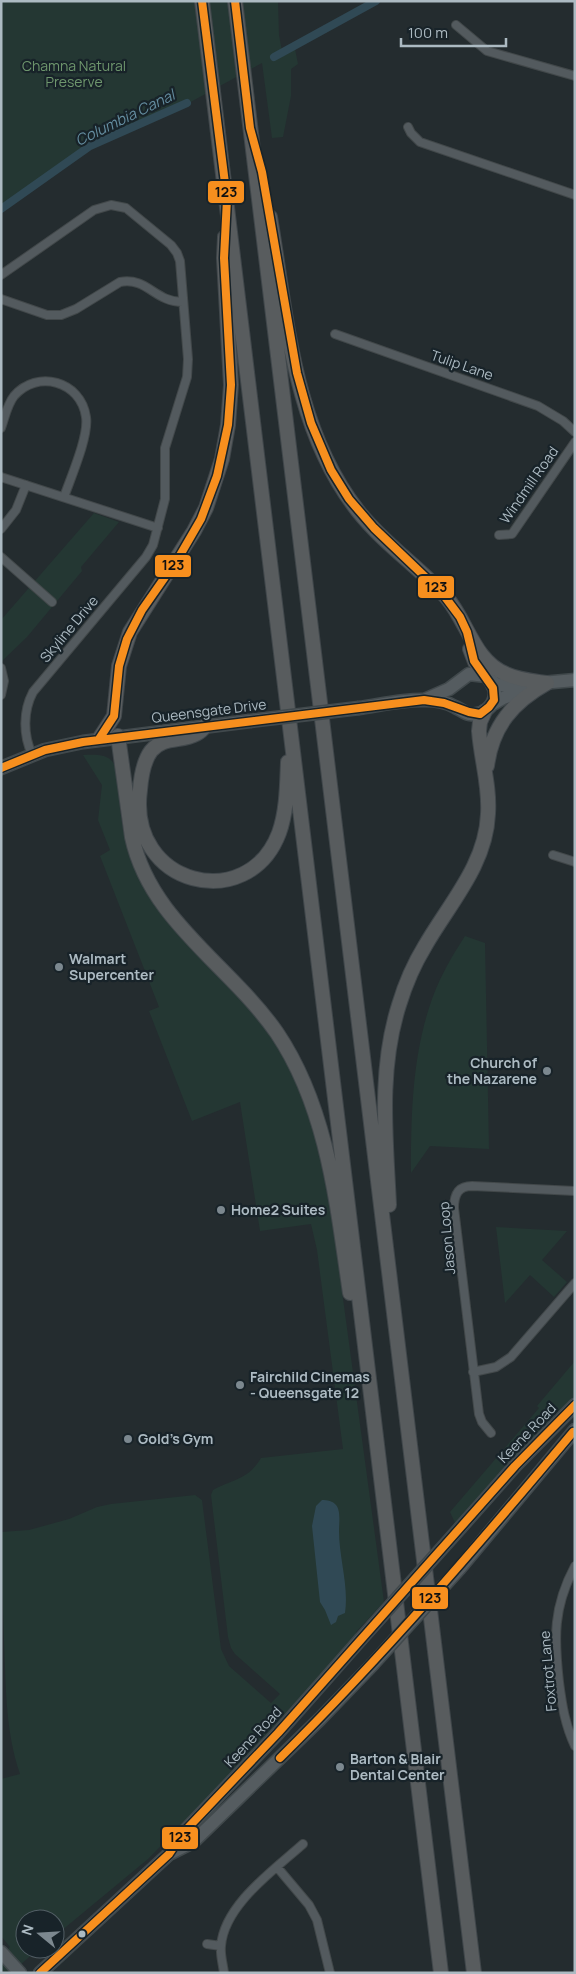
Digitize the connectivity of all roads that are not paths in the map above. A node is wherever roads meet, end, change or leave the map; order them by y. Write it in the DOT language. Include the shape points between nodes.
graph roads {
  1 [pos="202,1"];
  2 [pos="235,1"];
  3 [pos="456,25"];
  4 [pos="575,76"];
  5 [pos="408,127"];
  6 [pos="250,128"];
  7 [pos="575,195"];
  8 [pos="227,199"];
  9 [pos="1,275"];
  10 [pos="1,299"];
  11 [pos="183,302"];
  12 [pos="335,334"];
  13 [pos="1,428"];
  14 [pos="575,432"];
  15 [pos="575,442"];
  16 [pos="1,476"];
  17 [pos="26,485"];
  18 [pos="64,497"];
  19 [pos="1,528"];
  20 [pos="158,528"];
  21 [pos="500,535"];
  22 [pos="1,557"];
  23 [pos="52,602"];
  24 [pos="462,620"];
  25 [pos="1,668"];
  26 [pos="284,676"];
  27 [pos="487,678"];
  28 [pos="575,680"];
  29 [pos="547,683"];
  30 [pos="1,695"];
  31 [pos="424,700"];
  32 [pos="488,708"];
  33 [pos="205,726"];
  34 [pos="118,736"];
  35 [pos="99,739"];
  36 [pos="32,754"];
  37 [pos="1,768"];
  38 [pos="486,774"];
  39 [pos="553,855"];
  40 [pos="575,862"];
  41 [pos="575,1191"];
  42 [pos="575,1283"];
  43 [pos="391,1291"];
  44 [pos="473,1372"];
  45 [pos="371,1390"];
  46 [pos="575,1405"];
  47 [pos="575,1430"];
  48 [pos="490,1433"];
  49 [pos="575,1566"];
  50 [pos="310,1697"];
  51 [pos="575,1746"];
  52 [pos="288,1750"];
  53 [pos="303,1844"];
  54 [pos="169,1854"];
  55 [pos="277,1868"];
  56 [pos="206,1944"];
  57 [pos="221,1946"];
  58 [pos="1,1952"];
  59 [pos="20,1973"];
  60 [pos="40,1973"];
  61 [pos="224,1973"];
  62 [pos="330,1973"];
  63 [pos="441,1973"];
  64 [pos="474,1973"];
  1 -- 8 [label="highway"];
  2 -- 6 [label="highway"];
  3 -- 4 [label="street" via="487,51"];
  5 -- 7 [label="street" via="420,142"];
  6 -- 24 [label="highway" via="262,172 297,373 317,441 336,479 367,523 436,586"];
  6 -- 43 [label="highway"];
  8 -- 26 [label="highway"];
  8 -- 35 [label="highway" via="224,258 231,385 222,459 206,508 194,531 130,632 119,666 114,716"];
  9 -- 11 [label="street, Skyline Drive" via="94,210 111,205 126,208 178,253"];
  10 -- 11 [label="street" via="47,315 61,315 125,281 140,283 165,300"];
  11 -- 20 [label="street, Skyline Drive" via="187,378 165,448 165,498"];
  12 -- 14 [label="street, Tulip Lane" via="538,406"];
  13 -- 18 [label="street" via="12,398 25,386 51,381 78,395 86,426"];
  15 -- 21 [label="street, Windmill Road" via="512,534"];
  16 -- 17 [label="street"];
  17 -- 18 [label="street"];
  17 -- 19 [label="street" via="16,510"];
  18 -- 20 [label="street"];
  20 -- 36 [label="street, Skyline Drive" via="146,557 32,695 25,731"];
  22 -- 23 [label="street"];
  24 -- 27 [label="highway" via="472,657"];
  24 -- 29 [label="highway" via="481,655 491,666 513,677"];
  25 -- 30 [label="street" via="4,681"];
  26 -- 33 [label="highway" via="287,772 279,834 266,854 248,870 238,876 214,881 178,874 163,862 146,840 138,810 142,774 151,752 161,743 196,734"];
  26 -- 45 [label="highway"];
  27 -- 29 [label="main road" via="507,686"];
  27 -- 31 [label="main road" via="469,674 449,689"];
  27 -- 32 [label="main road" via="495,694"];
  28 -- 29 [label="main road"];
  29 -- 32 [label="main road" via="504,698"];
  29 -- 38 [label="highway" via="521,699 504,720 491,746"];
  31 -- 32 [label="main road" via="449,704 468,714"];
  31 -- 33 [label="main road, Queensgate Drive, bridge"];
  32 -- 38 [label="highway" via="479,731"];
  33 -- 34 [label="main road, Queensgate Drive"];
  34 -- 35 [label="main road, Queensgate Drive"];
  34 -- 45 [label="highway" via="132,837 147,880 174,920 265,1017 290,1053 314,1107 340,1227 359,1357"];
  35 -- 36 [label="main road, Queensgate Drive"];
  36 -- 37 [label="main road, Queensgate Drive"];
  38 -- 43 [label="highway" via="488,815 484,842 466,881 414,968 390,1041 384,1113"];
  39 -- 40 [label="street"];
  41 -- 44 [label="street, Jason Loop" via="467,1186 455,1195"];
  42 -- 44 [label="street" via="511,1357 496,1367"];
  43 -- 64 [label="highway"];
  44 -- 48 [label="street, Jason Loop" via="479,1414"];
  45 -- 63 [label="highway"];
  46 -- 50 [label="main road, Keene Road, bridge" via="515,1466"];
  47 -- 52 [label="main road, Keene Road, bridge" via="460,1568 372,1665"];
  49 -- 51 [label="street, Foxtrot Lane" via="558,1606 555,1638 562,1707"];
  50 -- 52 [label="main road" via="310,1705 286,1735 284,1742"];
  50 -- 54 [label="main road, Keene Road" via="183,1833"];
  52 -- 54 [label="main road, Keene Road" via="193,1842"];
  53 -- 55 [label="street"];
  54 -- 60 [label="main road, Keene Road"];
  55 -- 57 [label="street" via="238,1905 224,1930"];
  55 -- 62 [label="street" via="313,1912"];
  56 -- 57 [label="street"];
  57 -- 61 [label="street"];
  58 -- 59 [label="main road"];
}
